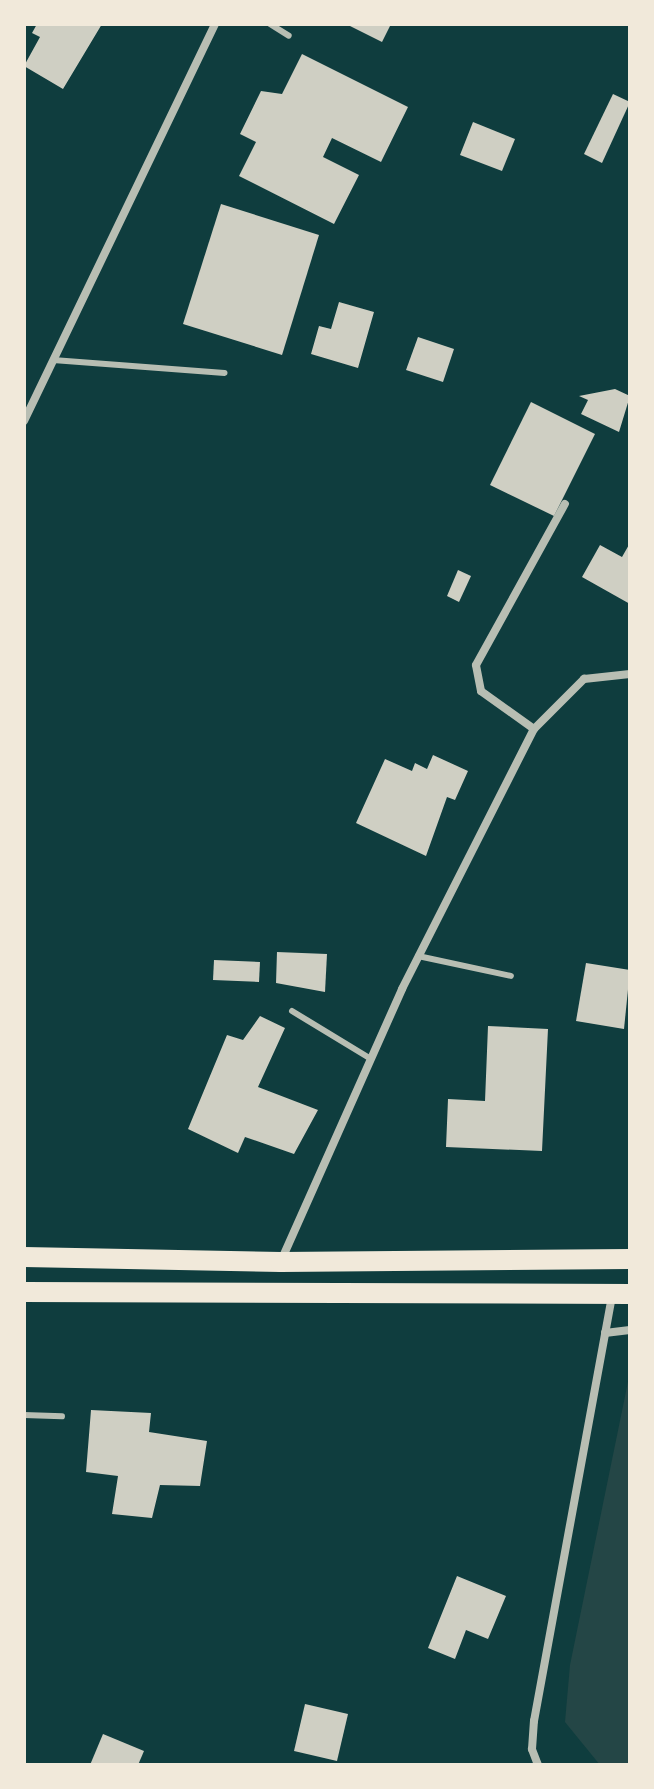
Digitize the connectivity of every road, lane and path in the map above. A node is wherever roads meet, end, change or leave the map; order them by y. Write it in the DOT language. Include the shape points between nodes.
graph roads {
  1 [pos="215,24"];
  2 [pos="270,24"];
  3 [pos="289,36"];
  4 [pos="53,360"];
  5 [pos="225,373"];
  6 [pos="24,421"];
  7 [pos="565,504"];
  8 [pos="630,674"];
  9 [pos="534,729"];
  10 [pos="418,956"];
  11 [pos="511,976"];
  12 [pos="292,1011"];
  13 [pos="371,1059"];
  14 [pos="24,1257"];
  15 [pos="630,1259"];
  16 [pos="281,1262"];
  17 [pos="24,1292"];
  18 [pos="621,1295"];
  19 [pos="630,1330"];
  20 [pos="605,1333"];
  21 [pos="24,1415"];
  22 [pos="62,1416"];
  23 [pos="538,1765"];
  1 -- 4 [label="street"];
  2 -- 3 [label="lane"];
  4 -- 5 [label="lane"];
  4 -- 6 [label="street"];
  7 -- 9 [label="street" via="476,665 481,691"];
  8 -- 9 [label="street" via="584,679"];
  9 -- 10 [label="street"];
  10 -- 11 [label="lane"];
  10 -- 13 [label="street"];
  12 -- 13 [label="lane"];
  13 -- 16 [label="street"];
  14 -- 16 [label="highway"];
  15 -- 16 [label="highway"];
  17 -- 18 [label="highway"];
  18 -- 20 [label="street"];
  19 -- 20 [label="street"];
  20 -- 23 [label="street" via="534,1721 532,1749"];
  21 -- 22 [label="lane"];
}
